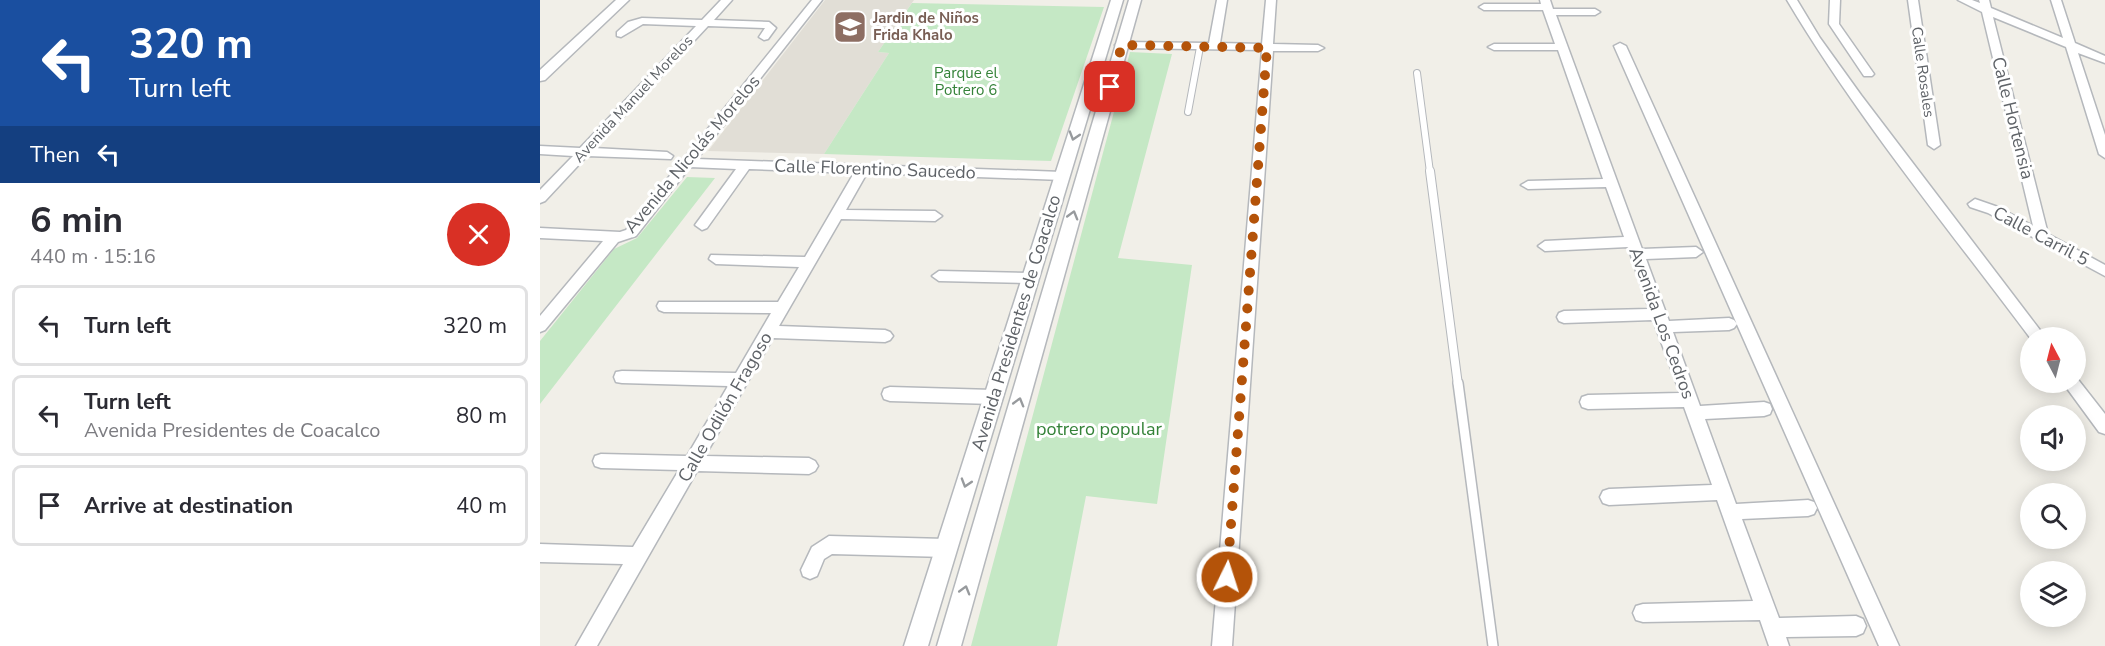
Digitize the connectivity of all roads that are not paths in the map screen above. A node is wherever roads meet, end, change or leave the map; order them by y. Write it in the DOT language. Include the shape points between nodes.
graph roads {
  1 [pos="623,0"];
  2 [pos="727,0"];
  3 [pos="817,0"];
  4 [pos="1117,0"];
  5 [pos="1135,0"];
  6 [pos="1222,0"];
  7 [pos="1271,0"];
  8 [pos="1792,0"];
  9 [pos="1835,0"];
  10 [pos="1913,0"];
  11 [pos="1963,0"];
  12 [pos="2056,0"];
  13 [pos="1985,5"];
  14 [pos="1548,6"];
  15 [pos="1484,7"];
  16 [pos="1594,12"];
  17 [pos="705,23"];
  18 [pos="621,34"];
  19 [pos="764,37"];
  20 [pos="1122,45"];
  21 [pos="1620,46"];
  22 [pos="2070,46"];
  23 [pos="1200,47"];
  24 [pos="1214,47"];
  25 [pos="1494,47"];
  26 [pos="1562,47"];
  27 [pos="1267,48"];
  28 [pos="1318,48"];
  29 [pos="2105,60"];
  30 [pos="1417,73"];
  31 [pos="1868,74"];
  32 [pos="540,77"];
  33 [pos="1090,87"];
  34 [pos="1110,87"];
  35 [pos="1188,112"];
  36 [pos="1934,145"];
  37 [pos="540,150"];
  38 [pos="584,152"];
  39 [pos="2105,154"];
  40 [pos="667,156"];
  41 [pos="688,163"];
  42 [pos="745,165"];
  43 [pos="863,169"];
  44 [pos="1062,176"];
  45 [pos="1611,183"];
  46 [pos="1528,185"];
  47 [pos="540,198"];
  48 [pos="1975,204"];
  49 [pos="837,214"];
  50 [pos="936,216"];
  51 [pos="702,225"];
  52 [pos="540,233"];
  53 [pos="2042,236"];
  54 [pos="614,237"];
  55 [pos="1545,246"];
  56 [pos="1635,248"];
  57 [pos="1696,252"];
  58 [pos="716,259"];
  59 [pos="809,262"];
  60 [pos="2105,271"];
  61 [pos="939,276"];
  62 [pos="1030,278"];
  63 [pos="664,306"];
  64 [pos="782,308"];
  65 [pos="1018,316"];
  66 [pos="1044,316"];
  67 [pos="1564,317"];
  68 [pos="1661,320"];
  69 [pos="1729,324"];
  70 [pos="540,327"];
  71 [pos="2031,327"];
  72 [pos="768,332"];
  73 [pos="885,336"];
  74 [pos="622,376"];
  75 [pos="741,380"];
  76 [pos="2080,393"];
  77 [pos="890,394"];
  78 [pos="993,397"];
  79 [pos="1588,402"];
  80 [pos="1692,406"];
  81 [pos="1764,409"];
  82 [pos="2105,428"];
  83 [pos="601,461"];
  84 [pos="693,463"];
  85 [pos="809,466"];
  86 [pos="1723,492"];
  87 [pos="1609,497"];
  88 [pos="1808,508"];
  89 [pos="1730,512"];
  90 [pos="946,548"];
  91 [pos="540,553"];
  92 [pos="639,556"];
  93 [pos="810,570"];
  94 [pos="1643,613"];
  95 [pos="1856,626"];
  96 [pos="1772,628"];
  97 [pos="586,646"];
  98 [pos="916,646"];
  99 [pos="949,646"];
  100 [pos="1222,646"];
  101 [pos="1493,646"];
  102 [pos="1889,646"];
  1 -- 32 [label="street"];
  2 -- 17 [label="street, Avenida Manuel Morelos"];
  3 -- 41 [label="street, Avenida Nicolás Morelos"];
  4 -- 33 [label="street, Avenida Presidentes de Coacalco"];
  5 -- 20 [label="street, Avenida Presidentes de Coacalco"];
  6 -- 24 [label="street"];
  7 -- 27 [label="street"];
  8 -- 71 [label="street" via="1862,106"];
  9 -- 31 [label="street" via="1834,24"];
  10 -- 36 [label="street, Calle Rosales"];
  11 -- 13 [label="street"];
  12 -- 22 [label="street"];
  13 -- 22 [label="street"];
  13 -- 53 [label="street, Calle Hortensia"];
  14 -- 15 [label="street"];
  14 -- 16 [label="street"];
  14 -- 26 [label="street, Avenida Los Cedros"];
  17 -- 18 [label="street" via="639,21"];
  17 -- 19 [label="street" via="769,25"];
  17 -- 38 [label="street, Avenida Manuel Morelos"];
  20 -- 23 [label="street"];
  20 -- 34 [label="street, Avenida Presidentes de Coacalco"];
  21 -- 102 [label="street"];
  22 -- 29 [label="street"];
  22 -- 39 [label="street"];
  23 -- 24 [label="street"];
  23 -- 35 [label="lane"];
  24 -- 27 [label="street"];
  25 -- 26 [label="street"];
  26 -- 45 [label="street, Avenida Los Cedros"];
  27 -- 28 [label="street"];
  27 -- 100 [label="street"];
  30 -- 101 [label="lane"];
  33 -- 34 [label="street"];
  33 -- 44 [label="street, Avenida Presidentes de Coacalco, one-way"];
  66 -- 34 [label="street, Avenida Presidentes de Coacalco, one-way"];
  37 -- 38 [label="street"];
  38 -- 40 [label="street"];
  38 -- 47 [label="street, Avenida Manuel Morelos"];
  41 -- 42 [label="street, Calle Florentino Saucedo"];
  41 -- 54 [label="street, Avenida Nicolás Morelos" via="631,233"];
  42 -- 43 [label="street, Calle Florentino Saucedo"];
  42 -- 51 [label="street"];
  43 -- 44 [label="street, Calle Florentino Saucedo"];
  43 -- 49 [label="street, Calle Odilón Fragoso"];
  44 -- 62 [label="street, Avenida Presidentes de Coacalco"];
  45 -- 46 [label="street"];
  45 -- 56 [label="street, Avenida Los Cedros"];
  48 -- 53 [label="street, Calle Carril 5"];
  49 -- 50 [label="street"];
  49 -- 59 [label="street, Calle Odilón Fragoso"];
  52 -- 54 [label="street"];
  53 -- 60 [label="street, Calle Carril 5"];
  54 -- 70 [label="street, Avenida Nicolás Morelos"];
  55 -- 56 [label="street"];
  56 -- 57 [label="street"];
  56 -- 68 [label="street, Avenida Los Cedros"];
  58 -- 59 [label="street"];
  59 -- 64 [label="street, Calle Odilón Fragoso"];
  61 -- 62 [label="street"];
  62 -- 65 [label="street, Avenida Presidentes de Coacalco"];
  63 -- 64 [label="street"];
  64 -- 72 [label="street, Calle Odilón Fragoso"];
  65 -- 66 [label="street"];
  65 -- 78 [label="street, Avenida Presidentes de Coacalco"];
  99 -- 66 [label="street, Avenida Presidentes de Coacalco, one-way"];
  67 -- 68 [label="street"];
  68 -- 69 [label="street"];
  68 -- 80 [label="street, Avenida Los Cedros"];
  72 -- 73 [label="street"];
  72 -- 75 [label="street, Calle Odilón Fragoso"];
  74 -- 75 [label="street"];
  75 -- 84 [label="street, Calle Odilón Fragoso"];
  76 -- 82 [label="street"];
  77 -- 78 [label="street"];
  78 -- 90 [label="street, Avenida Presidentes de Coacalco, one-way"];
  79 -- 80 [label="street"];
  80 -- 81 [label="street"];
  80 -- 86 [label="street, Avenida Los Cedros"];
  83 -- 84 [label="street"];
  84 -- 85 [label="street"];
  84 -- 92 [label="street, Calle Odilón Fragoso"];
  86 -- 87 [label="street"];
  86 -- 89 [label="street, Avenida Los Cedros"];
  88 -- 89 [label="street"];
  89 -- 96 [label="street, Avenida Los Cedros"];
  90 -- 93 [label="street" via="835,544 818,553"];
  90 -- 98 [label="street, Avenida Presidentes de Coacalco"];
  91 -- 92 [label="street"];
  92 -- 97 [label="street, Calle Odilón Fragoso"];
  94 -- 96 [label="street"];
  95 -- 96 [label="street"];
}
